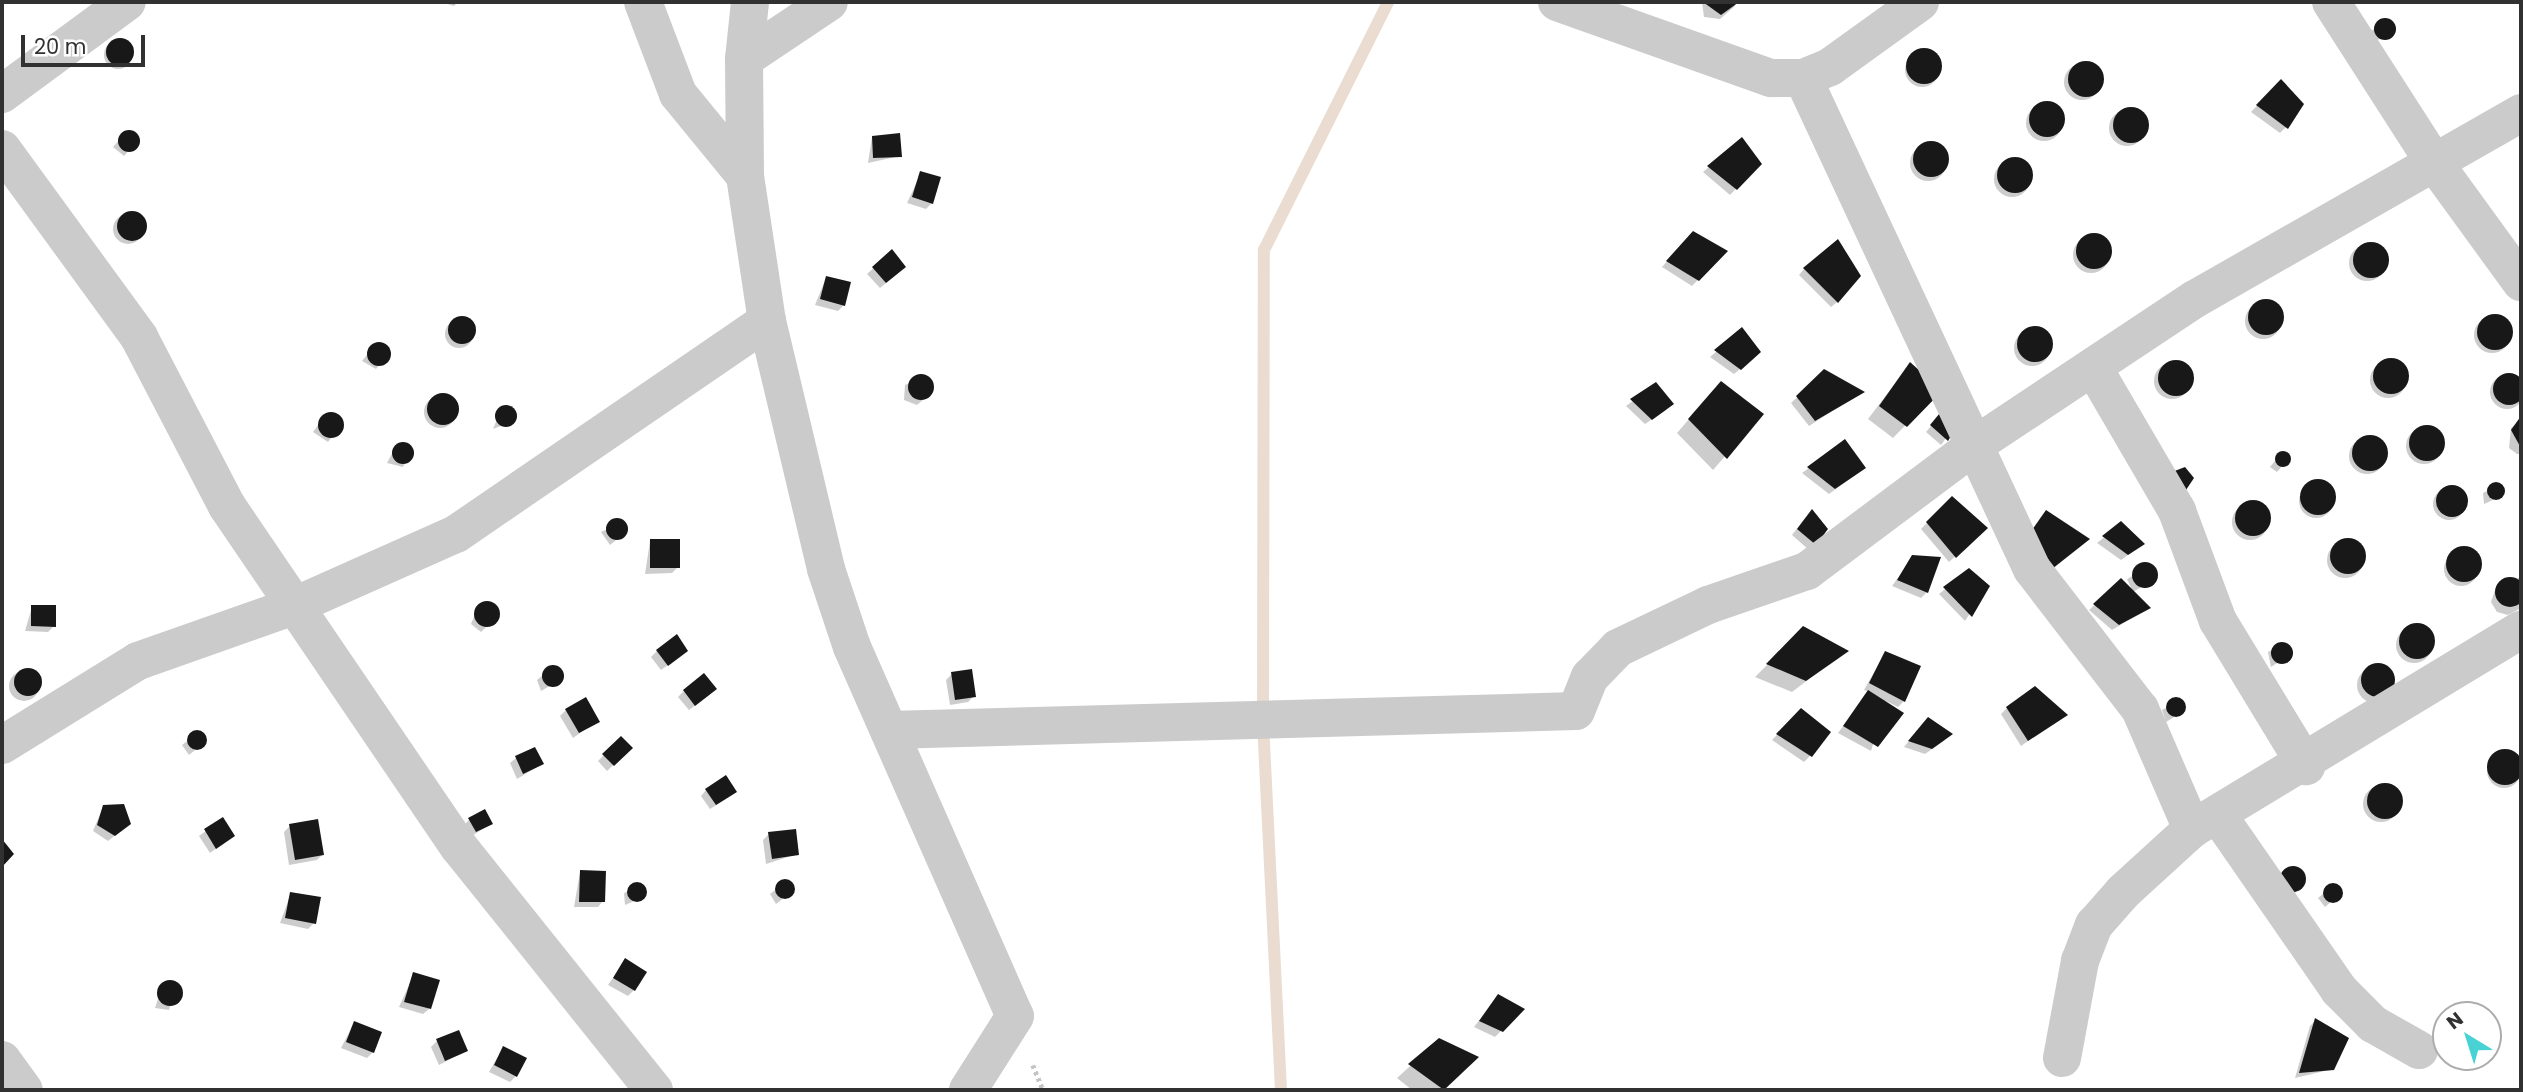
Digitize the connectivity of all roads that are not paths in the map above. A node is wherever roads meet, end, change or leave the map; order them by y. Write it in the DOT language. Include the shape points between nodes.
graph roads {
  1 [pos="127,2"];
  2 [pos="643,2"];
  3 [pos="750,2"];
  4 [pos="829,2"];
  5 [pos="1557,2"];
  6 [pos="1920,2"];
  7 [pos="2331,2"];
  8 [pos="744,59"];
  9 [pos="1803,78"];
  10 [pos="2,93"];
  11 [pos="2521,113"];
  12 [pos="2,149"];
  13 [pos="2433,161"];
  14 [pos="745,176"];
  15 [pos="2521,282"];
  16 [pos="767,321"];
  17 [pos="2093,367"];
  18 [pos="1979,443"];
  19 [pos="295,606"];
  20 [pos="2521,630"];
  21 [pos="889,730"];
  22 [pos="2,745"];
  23 [pos="2306,766"];
  24 [pos="2205,822"];
  25 [pos="2419,1050"];
  26 [pos="2062,1058"];
  27 [pos="2,1060"];
  28 [pos="24,1090"];
  29 [pos="654,1090"];
  30 [pos="968,1090"];
  1 -- 10 [label="street"];
  2 -- 14 [label="street" via="678,94"];
  3 -- 8 [label="street"];
  4 -- 8 [label="street"];
  5 -- 9 [label="street" via="1771,78"];
  6 -- 9 [label="street" via="1830,67"];
  7 -- 13 [label="street"];
  8 -- 14 [label="street"];
  9 -- 18 [label="street"];
  11 -- 13 [label="street"];
  12 -- 19 [label="street" via="139,337 227,506"];
  13 -- 15 [label="street"];
  13 -- 17 [label="street" via="2195,299"];
  14 -- 16 [label="street"];
  16 -- 19 [label="street" via="516,499 400,564"];
  16 -- 21 [label="street" via="826,569"];
  17 -- 18 [label="street"];
  17 -- 23 [label="street" via="2177,511 2218,621"];
  18 -- 21 [label="street" via="1807,571 1708,605 1618,648 1590,677 1576,711"];
  18 -- 24 [label="street" via="2032,569 2140,709"];
  19 -- 22 [label="street" via="138,661"];
  19 -- 29 [label="street" via="459,847"];
  20 -- 23 [label="street"];
  21 -- 30 [label="street" via="1015,1016"];
  23 -- 24 [label="street"];
  24 -- 25 [label="street" via="2339,990 2373,1024"];
  24 -- 26 [label="street" via="2094,925 2080,961"];
  27 -- 28 [label="street"];
}
